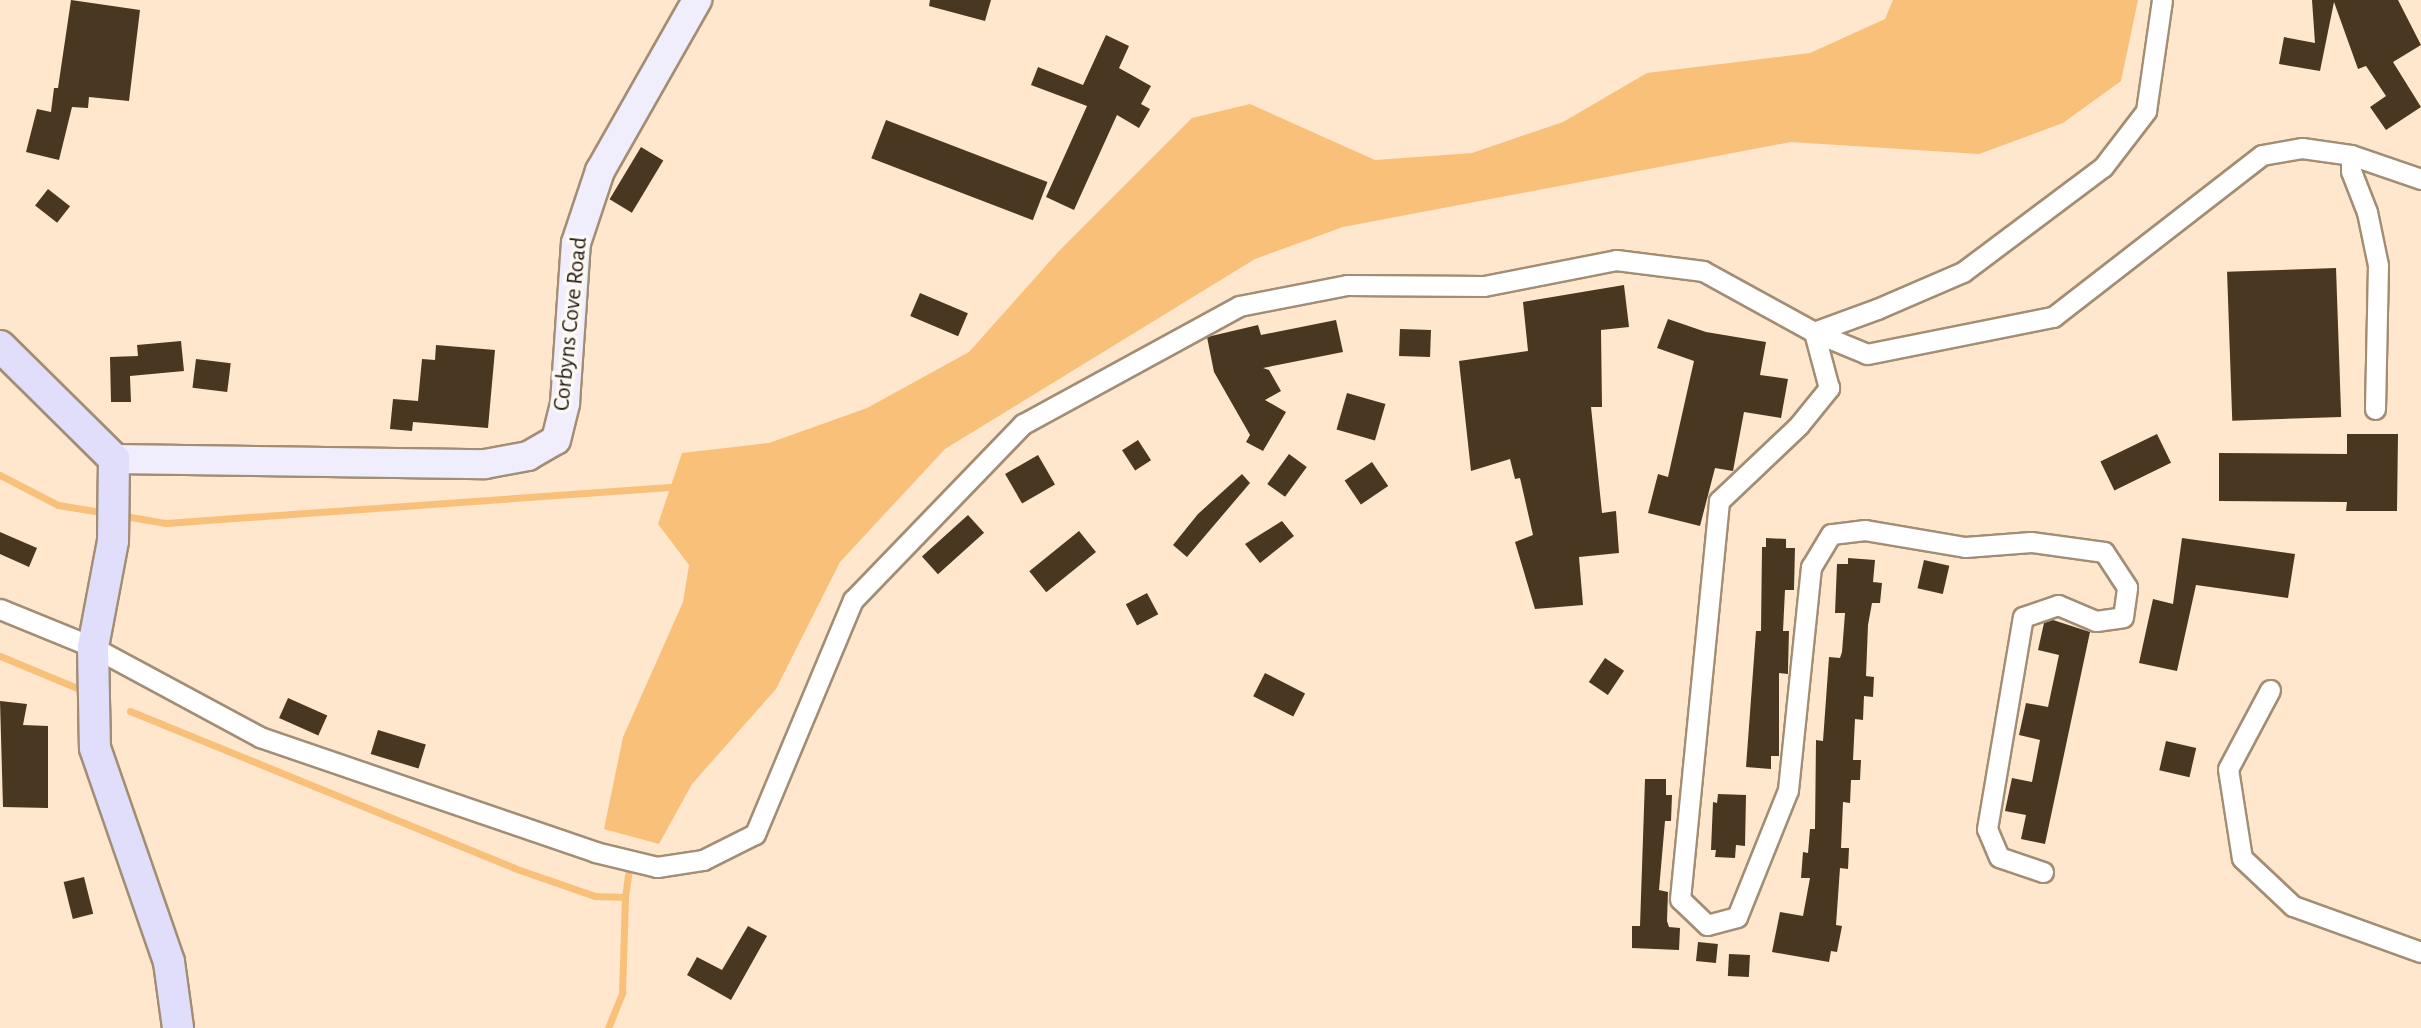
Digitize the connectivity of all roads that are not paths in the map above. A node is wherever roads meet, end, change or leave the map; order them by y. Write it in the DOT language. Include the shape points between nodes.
graph roads {
  1 [pos="697,0"];
  2 [pos="2162,0"];
  3 [pos="2351,155"];
  4 [pos="2421,179"];
  5 [pos="1814,332"];
  6 [pos="0,346"];
  7 [pos="2375,410"];
  8 [pos="114,459"];
  9 [pos="0,609"];
  10 [pos="93,647"];
  11 [pos="2270,690"];
  12 [pos="2043,872"];
  13 [pos="2421,952"];
  14 [pos="178,1028"];
  1 -- 8 [label="main road, Corbyns Cove Road" via="600,171 576,243 565,403 555,440 528,456 485,464"];
  2 -- 5 [label="street" via="2146,111 2103,167 1962,272"];
  3 -- 4 [label="street"];
  3 -- 5 [label="street" via="2302,148 2262,155 2053,317 1867,354"];
  3 -- 7 [label="street" via="2351,172 2367,212 2378,264"];
  5 -- 10 [label="street" via="1703,271 1616,260 1484,286 1347,285 1239,306 1023,424 853,600 755,834 703,860 657,867 595,852 273,741"];
  5 -- 12 [label="street" via="1829,388 1799,425 1719,501 1680,898 1707,925 1737,917 1788,790 1811,567 1831,534 1865,530 1965,547 2031,542 2104,552 2127,587 2123,617 2096,621 2058,605 2023,617 1987,829 1999,857"];
  6 -- 8 [label="main road"];
  8 -- 10 [label="main road" via="113,541"];
  9 -- 10 [label="street"];
  10 -- 14 [label="main road" via="95,748 169,962"];
  11 -- 13 [label="street" via="2228,769 2242,859 2293,906"];
}
